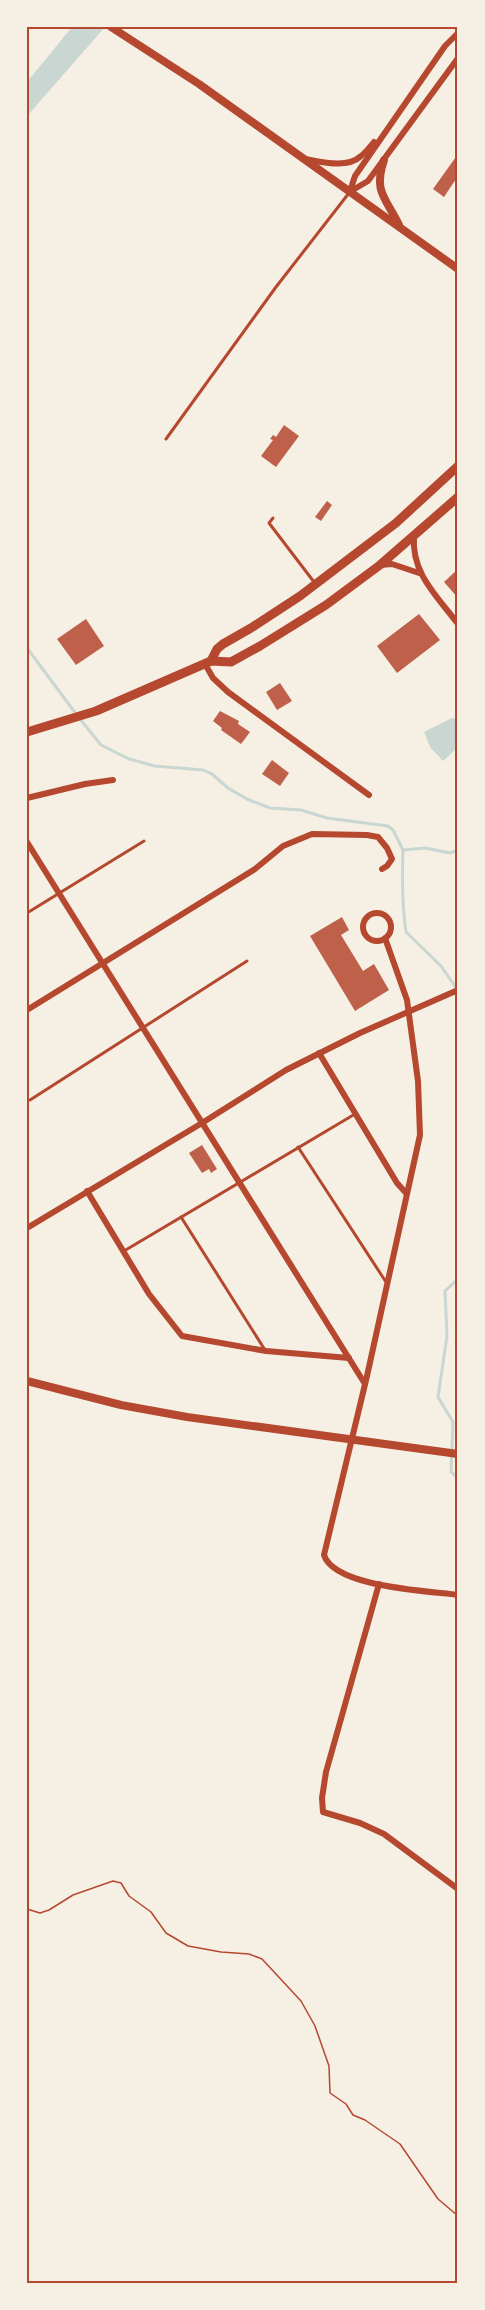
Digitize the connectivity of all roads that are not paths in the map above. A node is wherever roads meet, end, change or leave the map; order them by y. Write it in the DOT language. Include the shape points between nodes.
graph roads {
  1 [pos="111,27"];
  2 [pos="458,33"];
  3 [pos="458,58"];
  4 [pos="384,134"];
  5 [pos="304,158"];
  6 [pos="384,160"];
  7 [pos="350,191"];
  8 [pos="400,226"];
  9 [pos="458,269"];
  10 [pos="166,439"];
  11 [pos="458,466"];
  12 [pos="458,497"];
  13 [pos="273,518"];
  14 [pos="414,536"];
  15 [pos="380,565"];
  16 [pos="419,573"];
  17 [pos="315,583"];
  18 [pos="458,624"];
  19 [pos="208,663"];
  20 [pos="27,732"];
  21 [pos="112,780"];
  22 [pos="369,795"];
  23 [pos="27,798"];
  24 [pos="144,841"];
  25 [pos="27,842"];
  26 [pos="34,854"];
  27 [pos="27,858"];
  28 [pos="382,868"];
  29 [pos="58,894"];
  30 [pos="27,913"];
  31 [pos="385,938"];
  32 [pos="247,961"];
  33 [pos="102,964"];
  34 [pos="457,990"];
  35 [pos="27,1010"];
  36 [pos="409,1012"];
  37 [pos="142,1028"];
  38 [pos="319,1053"];
  39 [pos="30,1100"];
  40 [pos="355,1114"];
  41 [pos="202,1124"];
  42 [pos="298,1147"];
  43 [pos="240,1182"];
  44 [pos="87,1191"];
  45 [pos="406,1193"];
  46 [pos="181,1217"];
  47 [pos="27,1228"];
  48 [pos="123,1252"];
  49 [pos="387,1283"];
  50 [pos="266,1351"];
  51 [pos="349,1358"];
  52 [pos="27,1381"];
  53 [pos="365,1384"];
  54 [pos="352,1439"];
  55 [pos="458,1454"];
  56 [pos="379,1584"];
  57 [pos="458,1595"];
  58 [pos="458,1889"];
  59 [pos="458,1895"];
  60 [pos="458,1923"];
  1 -- 5 [label="street"];
  2 -- 4 [label="street" via="448,41"];
  3 -- 6 [label="street"];
  4 -- 5 [label="street" via="355,160 338,163"];
  4 -- 7 [label="street" via="355,176"];
  5 -- 7 [label="street"];
  6 -- 7 [label="street" via="368,181"];
  6 -- 8 [label="street" via="379,190"];
  7 -- 8 [label="street"];
  7 -- 10 [label="lane"];
  8 -- 9 [label="street"];
  11 -- 17 [label="main road" via="396,523"];
  12 -- 14 [label="main road"];
  13 -- 17 [label="lane" via="269,523"];
  14 -- 15 [label="main road"];
  14 -- 16 [label="street"];
  15 -- 16 [label="street" via="392,564"];
  15 -- 19 [label="main road" via="260,646 231,662"];
  16 -- 18 [label="street"];
  17 -- 19 [label="main road" via="283,608 223,644"];
  19 -- 20 [label="main road" via="96,711"];
  19 -- 22 [label="street" via="213,678 228,692"];
  21 -- 23 [label="street"];
  24 -- 29 [label="lane"];
  25 -- 26 [label="street"];
  26 -- 27 [label="lane"];
  26 -- 29 [label="street"];
  28 -- 33 [label="street" via="392,859 378,837 312,834 283,846 255,869"];
  29 -- 30 [label="lane"];
  29 -- 33 [label="street"];
  31 -- 31 [label="street" via="391,928 387,917 377,912 371,914 363,922 364,934 373,940"];
  31 -- 36 [label="street"];
  32 -- 37 [label="lane"];
  33 -- 35 [label="street"];
  33 -- 37 [label="street"];
  34 -- 36 [label="street"];
  36 -- 38 [label="street"];
  36 -- 45 [label="street" via="420,1135"];
  37 -- 39 [label="lane"];
  37 -- 41 [label="street"];
  38 -- 40 [label="street"];
  38 -- 41 [label="street"];
  40 -- 42 [label="lane"];
  40 -- 45 [label="street"];
  41 -- 43 [label="street"];
  41 -- 44 [label="street"];
  42 -- 43 [label="lane"];
  42 -- 49 [label="lane"];
  43 -- 46 [label="lane"];
  43 -- 51 [label="street"];
  44 -- 47 [label="street"];
  44 -- 48 [label="street"];
  45 -- 49 [label="street"];
  46 -- 48 [label="lane"];
  46 -- 50 [label="lane"];
  48 -- 50 [label="street" via="182,1336"];
  49 -- 53 [label="street"];
  50 -- 51 [label="street"];
  51 -- 53 [label="street"];
  52 -- 54 [label="main road" via="188,1417"];
  53 -- 54 [label="street"];
  54 -- 55 [label="main road"];
  54 -- 56 [label="street" via="324,1555 326,1562 348,1576"];
  56 -- 57 [label="street"];
  56 -- 58 [label="street" via="326,1772 323,1812 360,1822 384,1834"];
  59 -- 60 [label="street"];
}
